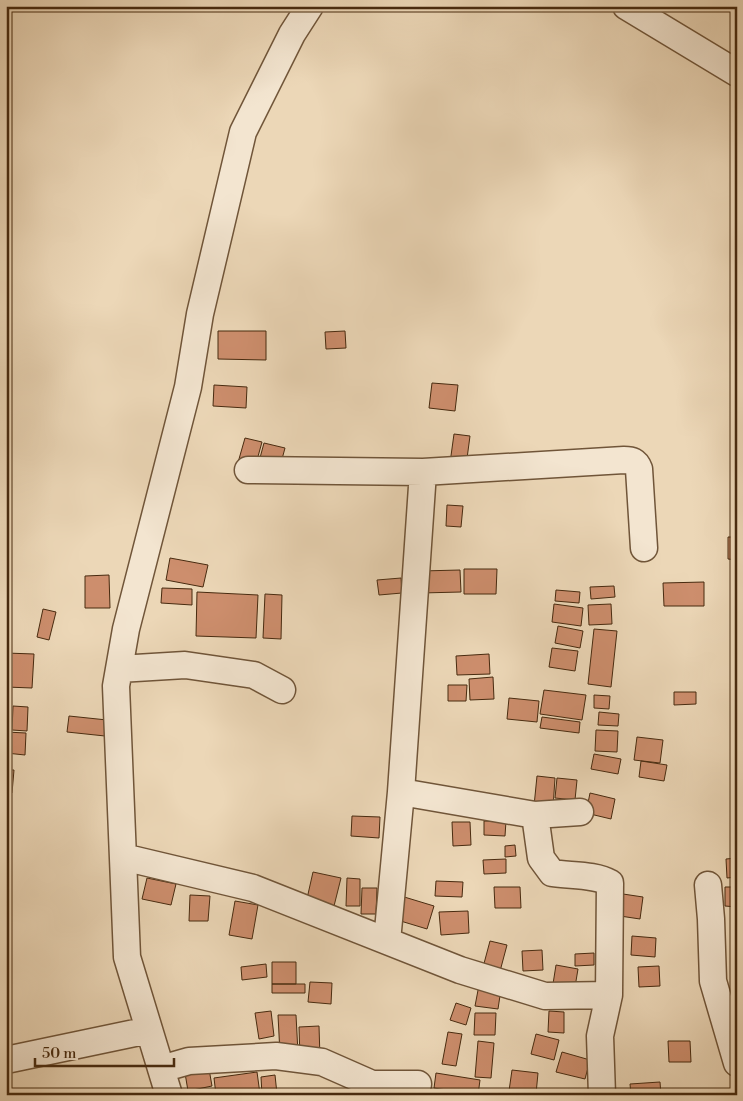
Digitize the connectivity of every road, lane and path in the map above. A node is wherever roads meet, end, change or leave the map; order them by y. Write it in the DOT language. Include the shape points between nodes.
graph roads {
  1 [pos="310,6"];
  2 [pos="626,6"];
  3 [pos="737,73"];
  4 [pos="248,470"];
  5 [pos="424,472"];
  6 [pos="644,548"];
  7 [pos="119,669"];
  8 [pos="282,690"];
  9 [pos="401,792"];
  10 [pos="580,812"];
  11 [pos="536,815"];
  12 [pos="123,857"];
  13 [pos="708,885"];
  14 [pos="387,941"];
  15 [pos="609,995"];
  16 [pos="149,1030"];
  17 [pos="6,1060"];
  18 [pos="737,1063"];
  19 [pos="161,1069"];
  20 [pos="418,1084"];
  21 [pos="369,1090"];
  22 [pos="169,1095"];
  23 [pos="602,1095"];
  1 -- 7 [label="street" via="292,34 244,132 200,314 188,387"];
  2 -- 3 [label="street"];
  4 -- 5 [label="street"];
  5 -- 6 [label="street" via="634,462 639,469"];
  5 -- 9 [label="street"];
  7 -- 8 [label="street" via="186,665 254,675"];
  7 -- 12 [label="street" via="116,686"];
  9 -- 11 [label="street"];
  9 -- 14 [label="street"];
  10 -- 11 [label="street"];
  11 -- 15 [label="street" via="541,858 552,873 602,878 610,883"];
  12 -- 14 [label="street" via="253,888"];
  12 -- 16 [label="street" via="127,957"];
  13 -- 18 [label="street" via="714,981"];
  14 -- 15 [label="street" via="460,970 545,996"];
  15 -- 23 [label="street" via="600,1036"];
  16 -- 17 [label="street"];
  16 -- 19 [label="street"];
  19 -- 21 [label="street" via="189,1061 276,1056 322,1062"];
  19 -- 22 [label="street"];
  20 -- 21 [label="street"];
}
